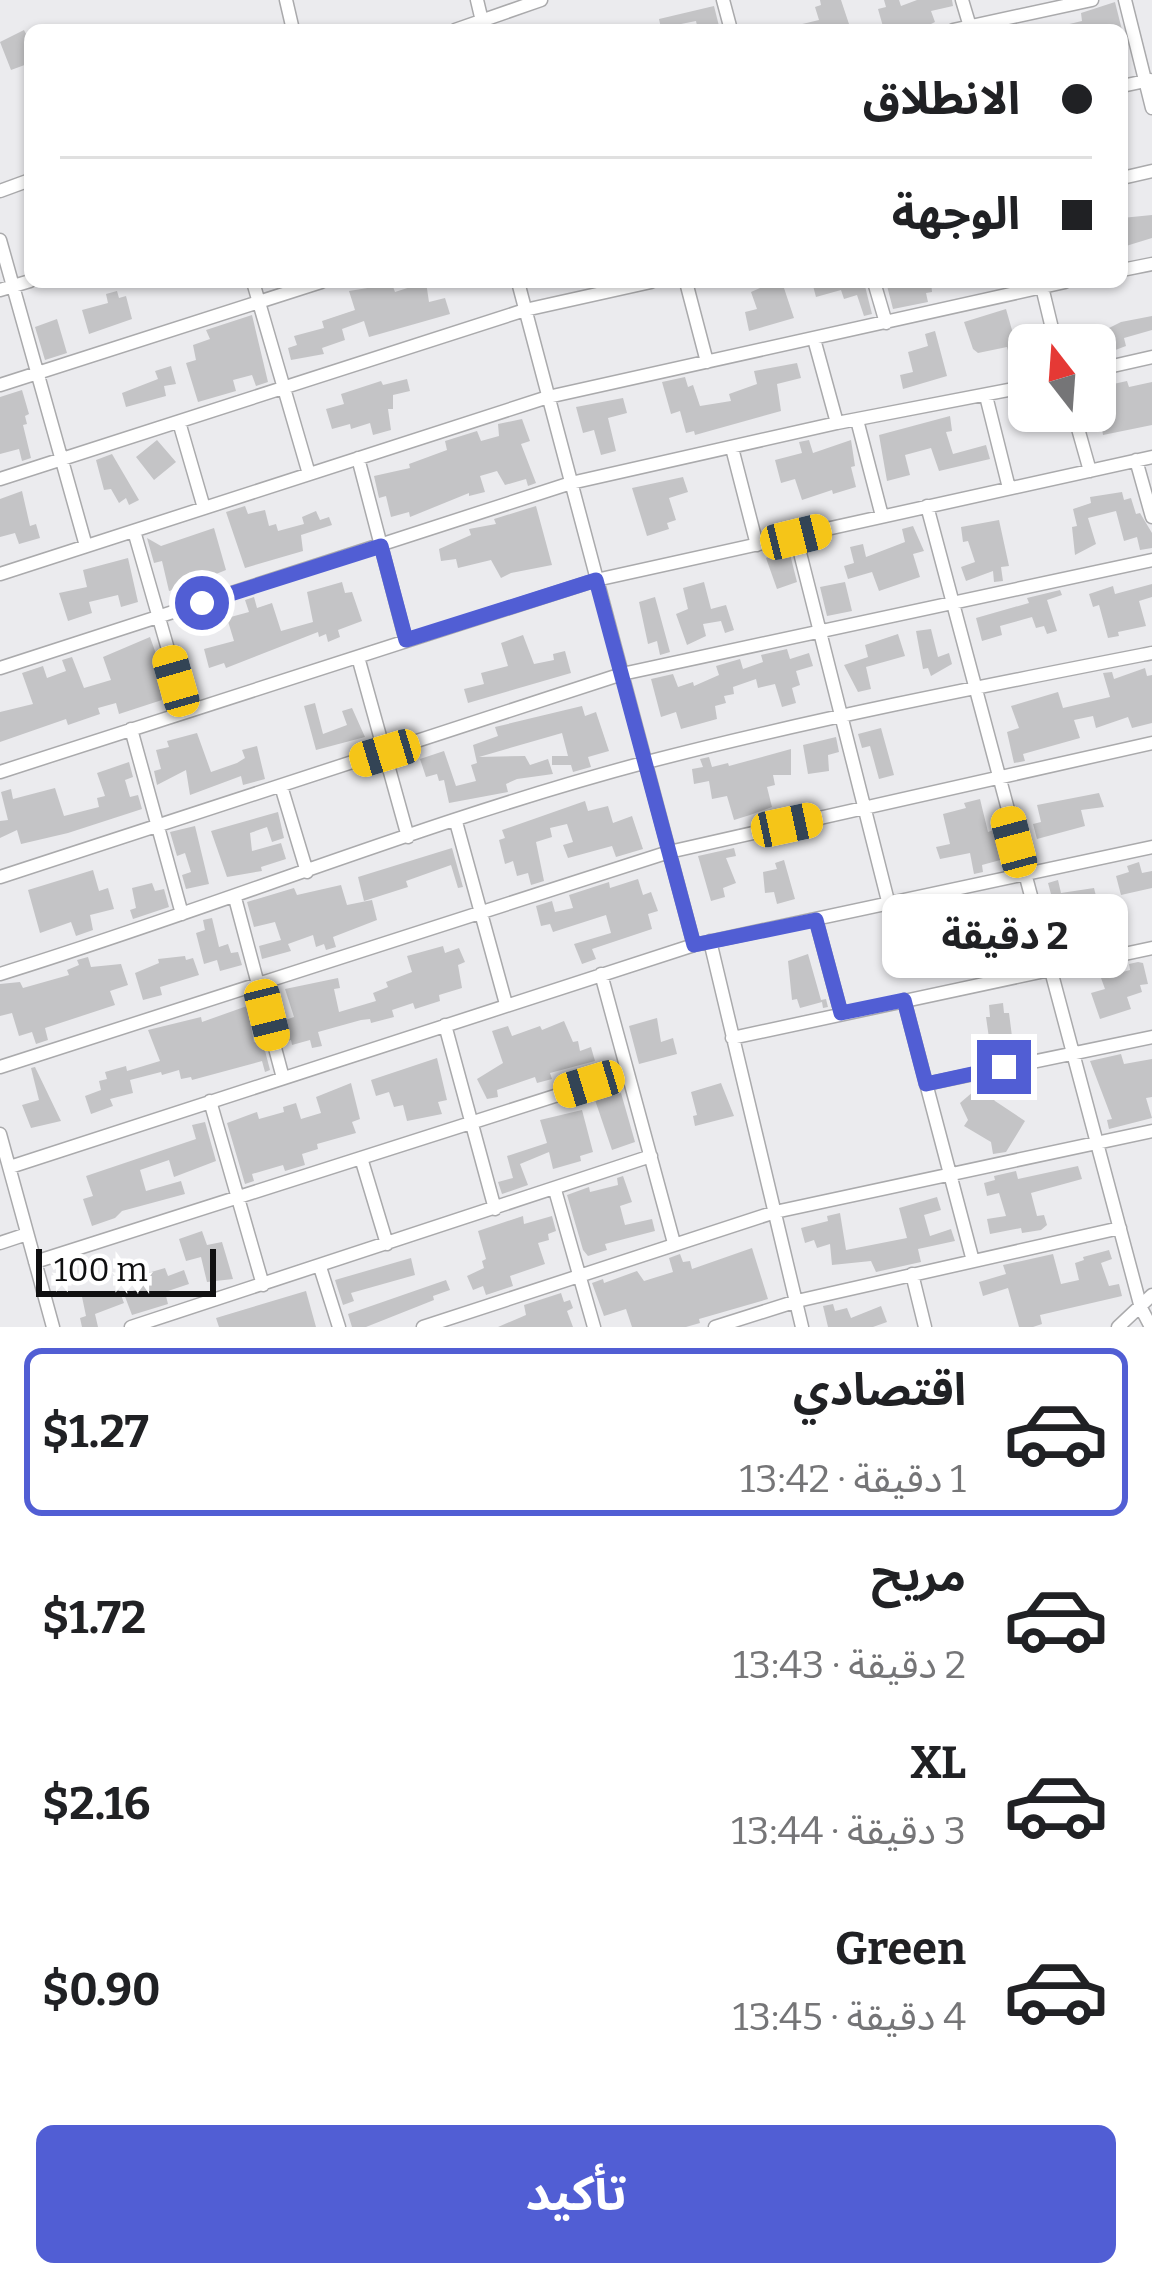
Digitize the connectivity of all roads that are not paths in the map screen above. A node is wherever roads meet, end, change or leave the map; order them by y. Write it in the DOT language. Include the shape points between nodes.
graph roads {
  1 [pos="477,0"];
  2 [pos="541,0"];
  3 [pos="1092,0"];
  4 [pos="1125,0"];
  5 [pos="482,21"];
  6 [pos="473,24"];
  7 [pos="987,24"];
  8 [pos="1149,81"];
  9 [pos="1152,108"];
  10 [pos="0,240"];
  11 [pos="6,288"];
  12 [pos="256,288"];
  13 [pos="302,288"];
  14 [pos="520,288"];
  15 [pos="625,288"];
  16 [pos="688,288"];
  17 [pos="876,288"];
  18 [pos="1038,288"];
  19 [pos="1042,288"];
  20 [pos="259,302"];
  21 [pos="525,310"];
  22 [pos="886,323"];
  23 [pos="1051,324"];
  24 [pos="814,339"];
  25 [pos="1152,358"];
  26 [pos="707,362"];
  27 [pos="1116,366"];
  28 [pos="37,374"];
  29 [pos="0,385"];
  30 [pos="284,388"];
  31 [pos="1008,391"];
  32 [pos="986,396"];
  33 [pos="548,397"];
  34 [pos="857,420"];
  35 [pos="179,422"];
  36 [pos="837,423"];
  37 [pos="1079,432"];
  38 [pos="732,448"];
  39 [pos="1152,457"];
  40 [pos="358,458"];
  41 [pos="61,460"];
  42 [pos="1136,460"];
  43 [pos="1090,471"];
  44 [pos="309,474"];
  45 [pos="0,479"];
  46 [pos="571,484"];
  47 [pos="1009,488"];
  48 [pos="927,506"];
  49 [pos="203,508"];
  50 [pos="882,516"];
  51 [pos="1152,517"];
  52 [pos="134,531"];
  53 [pos="796,537"];
  54 [pos="757,545"];
  55 [pos="86,546"];
  56 [pos="381,546"];
  57 [pos="1152,560"];
  58 [pos="0,574"];
  59 [pos="596,580"];
  60 [pos="952,602"];
  61 [pos="158,618"];
  62 [pos="820,631"];
  63 [pos="406,640"];
  64 [pos="1152,653"];
  65 [pos="358,657"];
  66 [pos="0,668"];
  67 [pos="622,674"];
  68 [pos="974,688"];
  69 [pos="186,712"];
  70 [pos="842,718"];
  71 [pos="131,729"];
  72 [pos="1152,743"];
  73 [pos="385,753"];
  74 [pos="646,763"];
  75 [pos="0,772"];
  76 [pos="997,777"];
  77 [pos="281,786"];
  78 [pos="865,808"];
  79 [pos="456,821"];
  80 [pos="158,825"];
  81 [pos="408,837"];
  82 [pos="1152,847"];
  83 [pos="669,851"];
  84 [pos="307,872"];
  85 [pos="1023,875"];
  86 [pos="0,877"];
  87 [pos="235,898"];
  88 [pos="890,905"];
  89 [pos="481,911"];
  90 [pos="182,914"];
  91 [pos="816,920"];
  92 [pos="710,941"];
  93 [pos="694,945"];
  94 [pos="1152,948"];
  95 [pos="1048,970"];
  96 [pos="0,974"];
  97 [pos="601,974"];
  98 [pos="259,983"];
  99 [pos="904,1000"];
  100 [pos="506,1004"];
  101 [pos="841,1013"];
  102 [pos="445,1025"];
  103 [pos="732,1037"];
  104 [pos="1152,1037"];
  105 [pos="1073,1054"];
  106 [pos="0,1067"];
  107 [pos="628,1072"];
  108 [pos="283,1078"];
  109 [pos="926,1084"];
  110 [pos="210,1102"];
  111 [pos="472,1121"];
  112 [pos="1152,1131"];
  113 [pos="1,1143"];
  114 [pos="1097,1144"];
  115 [pos="651,1156"];
  116 [pos="361,1158"];
  117 [pos="10,1167"];
  118 [pos="949,1174"];
  119 [pos="555,1190"];
  120 [pos="237,1198"];
  121 [pos="495,1209"];
  122 [pos="775,1212"];
  123 [pos="1120,1228"];
  124 [pos="27,1234"];
  125 [pos="0,1243"];
  126 [pos="674,1243"];
  127 [pos="387,1244"];
  128 [pos="973,1261"];
  129 [pos="35,1262"];
  130 [pos="320,1267"];
  131 [pos="912,1274"];
  132 [pos="577,1276"];
  133 [pos="263,1285"];
  134 [pos="1152,1295"];
  135 [pos="797,1301"];
  136 [pos="1141,1308"];
  137 [pos="53,1324"];
  138 [pos="1116,1326"];
  139 [pos="34,1327"];
  140 [pos="131,1327"];
  141 [pos="339,1327"];
  142 [pos="423,1327"];
  143 [pos="593,1327"];
  144 [pos="715,1327"];
  145 [pos="802,1327"];
  146 [pos="925,1327"];
  147 [pos="1151,1327"];
  1 -- 5 [label="street"];
  2 -- 5 [label="street"];
  3 -- 7 [label="street"];
  4 -- 8 [label="street"];
  5 -- 6 [label="street"];
  8 -- 9 [label="street"];
  10 -- 11 [label="street"];
  11 -- 28 [label="street"];
  12 -- 20 [label="street"];
  13 -- 20 [label="street"];
  14 -- 21 [label="street"];
  15 -- 21 [label="street"];
  16 -- 26 [label="street"];
  17 -- 22 [label="street"];
  18 -- 22 [label="street"];
  19 -- 23 [label="street"];
  20 -- 28 [label="street"];
  20 -- 30 [label="street"];
  21 -- 30 [label="street"];
  21 -- 33 [label="street"];
  22 -- 24 [label="street"];
  24 -- 26 [label="street"];
  24 -- 36 [label="street"];
  25 -- 27 [label="street"];
  26 -- 33 [label="street"];
  28 -- 29 [label="street"];
  28 -- 41 [label="street"];
  30 -- 35 [label="street"];
  30 -- 44 [label="street"];
  31 -- 32 [label="street"];
  32 -- 34 [label="street"];
  32 -- 47 [label="street"];
  33 -- 40 [label="street"];
  33 -- 46 [label="street"];
  34 -- 36 [label="street"];
  34 -- 50 [label="street"];
  35 -- 41 [label="street"];
  35 -- 49 [label="street"];
  36 -- 38 [label="street"];
  37 -- 43 [label="street"];
  38 -- 46 [label="street"];
  38 -- 54 [label="street"];
  39 -- 42 [label="street"];
  40 -- 44 [label="street"];
  40 -- 56 [label="street"];
  41 -- 45 [label="street"];
  41 -- 55 [label="street"];
  42 -- 43 [label="street"];
  42 -- 51 [label="street"];
  43 -- 47 [label="street"];
  44 -- 49 [label="street"];
  46 -- 56 [label="street"];
  46 -- 59 [label="street"];
  47 -- 48 [label="street"];
  48 -- 50 [label="street"];
  48 -- 60 [label="street"];
  49 -- 52 [label="street"];
  50 -- 53 [label="street"];
  52 -- 55 [label="street"];
  52 -- 61 [label="street"];
  53 -- 54 [label="street"];
  53 -- 62 [label="street"];
  54 -- 59 [label="street"];
  55 -- 58 [label="street"];
  56 -- 61 [label="street"];
  56 -- 63 [label="street"];
  57 -- 60 [label="street"];
  59 -- 63 [label="street"];
  59 -- 67 [label="street"];
  60 -- 62 [label="street"];
  60 -- 68 [label="street"];
  61 -- 66 [label="street"];
  61 -- 69 [label="street"];
  62 -- 67 [label="street"];
  62 -- 70 [label="street"];
  63 -- 65 [label="street"];
  64 -- 68 [label="street"];
  65 -- 69 [label="street"];
  65 -- 73 [label="street"];
  67 -- 73 [label="street"];
  67 -- 74 [label="street"];
  68 -- 70 [label="street"];
  68 -- 76 [label="street"];
  69 -- 71 [label="street"];
  70 -- 74 [label="street"];
  70 -- 78 [label="street"];
  71 -- 75 [label="street"];
  71 -- 80 [label="street"];
  72 -- 76 [label="street"];
  73 -- 77 [label="street"];
  73 -- 81 [label="street"];
  74 -- 79 [label="street"];
  74 -- 83 [label="street"];
  76 -- 78 [label="street"];
  76 -- 85 [label="street"];
  77 -- 80 [label="street"];
  77 -- 84 [label="street"];
  78 -- 83 [label="street"];
  78 -- 88 [label="street"];
  79 -- 81 [label="street"];
  79 -- 89 [label="street"];
  80 -- 86 [label="street"];
  80 -- 90 [label="street"];
  81 -- 84 [label="street"];
  82 -- 85 [label="street"];
  83 -- 89 [label="street"];
  83 -- 93 [label="street"];
  84 -- 87 [label="street"];
  85 -- 88 [label="street"];
  85 -- 95 [label="street"];
  87 -- 90 [label="street"];
  87 -- 98 [label="street"];
  88 -- 91 [label="street"];
  89 -- 98 [label="street"];
  89 -- 100 [label="street"];
  90 -- 96 [label="street"];
  91 -- 92 [label="street"];
  91 -- 101 [label="street"];
  92 -- 93 [label="street"];
  92 -- 103 [label="street"];
  93 -- 97 [label="street"];
  94 -- 95 [label="street"];
  95 -- 99 [label="street"];
  95 -- 105 [label="street"];
  97 -- 100 [label="street"];
  97 -- 107 [label="street"];
  98 -- 106 [label="street"];
  98 -- 108 [label="street"];
  99 -- 101 [label="street"];
  99 -- 109 [label="street"];
  100 -- 102 [label="street"];
  101 -- 103 [label="street"];
  102 -- 108 [label="street"];
  102 -- 111 [label="street"];
  103 -- 122 [label="street"];
  104 -- 105 [label="street"];
  105 -- 109 [label="street"];
  105 -- 114 [label="street"];
  107 -- 111 [label="street"];
  107 -- 115 [label="street"];
  108 -- 110 [label="street"];
  109 -- 118 [label="street"];
  110 -- 117 [label="street"];
  110 -- 120 [label="street"];
  111 -- 116 [label="street"];
  111 -- 121 [label="street"];
  112 -- 114 [label="street"];
  113 -- 117 [label="street"];
  114 -- 118 [label="street"];
  114 -- 123 [label="street"];
  115 -- 119 [label="street"];
  115 -- 126 [label="street"];
  116 -- 120 [label="street"];
  116 -- 127 [label="street"];
  117 -- 124 [label="street"];
  118 -- 122 [label="street"];
  118 -- 128 [label="street"];
  119 -- 121 [label="street"];
  119 -- 132 [label="street"];
  120 -- 129 [label="street"];
  120 -- 133 [label="street"];
  121 -- 127 [label="street"];
  122 -- 126 [label="street"];
  122 -- 135 [label="street"];
  123 -- 128 [label="street"];
  123 -- 136 [label="street"];
  124 -- 125 [label="street"];
  124 -- 129 [label="street"];
  126 -- 132 [label="street"];
  127 -- 130 [label="street"];
  128 -- 131 [label="street"];
  129 -- 137 [label="street"];
  130 -- 133 [label="street"];
  130 -- 141 [label="street"];
  131 -- 135 [label="street"];
  131 -- 146 [label="street"];
  132 -- 142 [label="street"];
  132 -- 143 [label="street"];
  133 -- 140 [label="street"];
  134 -- 136 [label="street"];
  135 -- 144 [label="street"];
  135 -- 145 [label="street"];
  136 -- 138 [label="street"];
  136 -- 147 [label="street"];
  137 -- 139 [label="street"];
}
